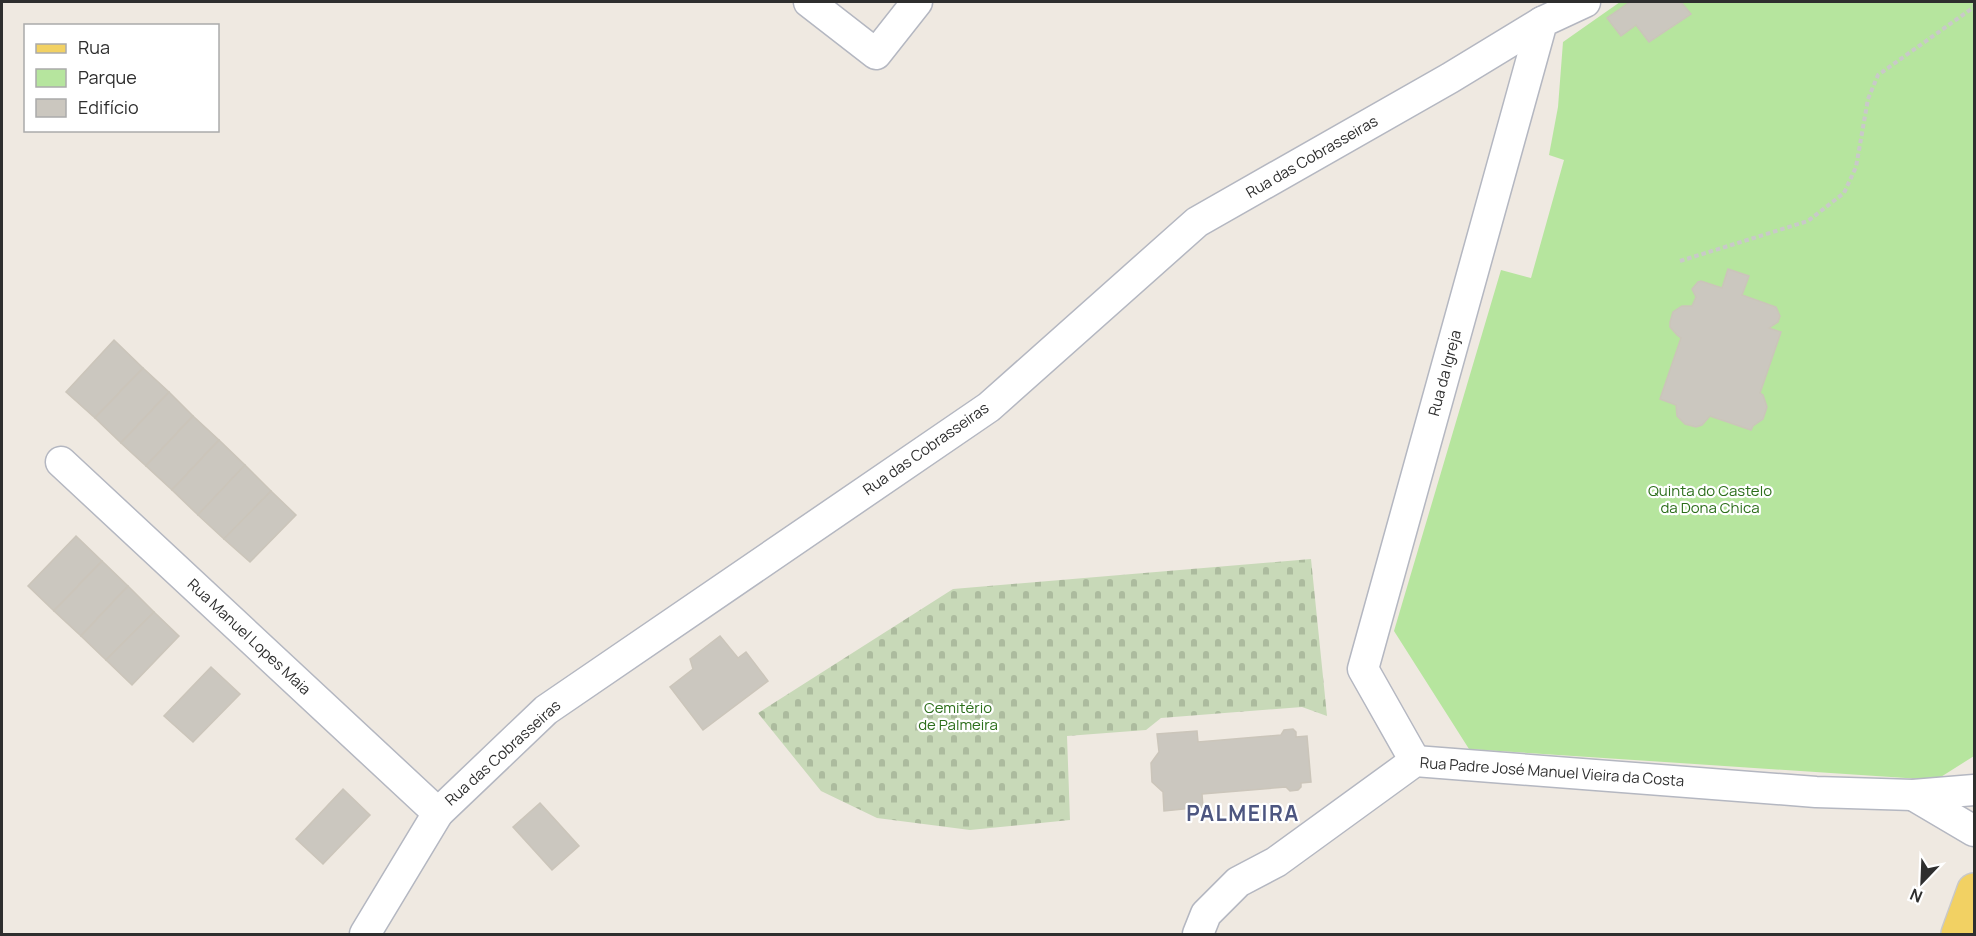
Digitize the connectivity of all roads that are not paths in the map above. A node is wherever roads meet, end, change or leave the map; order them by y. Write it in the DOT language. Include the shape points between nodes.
graph roads {
  1 [pos="809,2"];
  2 [pos="918,2"];
  3 [pos="1585,2"];
  4 [pos="1542,22"];
  5 [pos="61,462"];
  6 [pos="1415,761"];
  7 [pos="1974,790"];
  8 [pos="1913,795"];
  9 [pos="438,813"];
  10 [pos="1974,831"];
  11 [pos="1974,890"];
  12 [pos="1202,924"];
  13 [pos="364,934"];
  14 [pos="1958,934"];
  1 -- 2 [label="street" via="876,54"];
  3 -- 4 [label="street"];
  4 -- 6 [label="street, Rua da Igreja" via="1363,669"];
  4 -- 9 [label="street, Rua das Cobrasseiras" via="1197,222 988,407 546,710"];
  5 -- 9 [label="street, Rua Manuel Lopes Maia"];
  6 -- 8 [label="street, Rua Padre José Manuel Vieira da Costa" via="1816,792"];
  6 -- 12 [label="street, Rua Padre José Manuel Vieira da Costa" via="1276,862 1238,882"];
  7 -- 8 [label="street, Rua Padre José Manuel Vieira da Costa"];
  8 -- 10 [label="street, Rua Padre José Manuel Vieira da Costa"];
  9 -- 13 [label="street, Rua das Cobrasseiras"];
  11 -- 14 [label="main road"];
}
